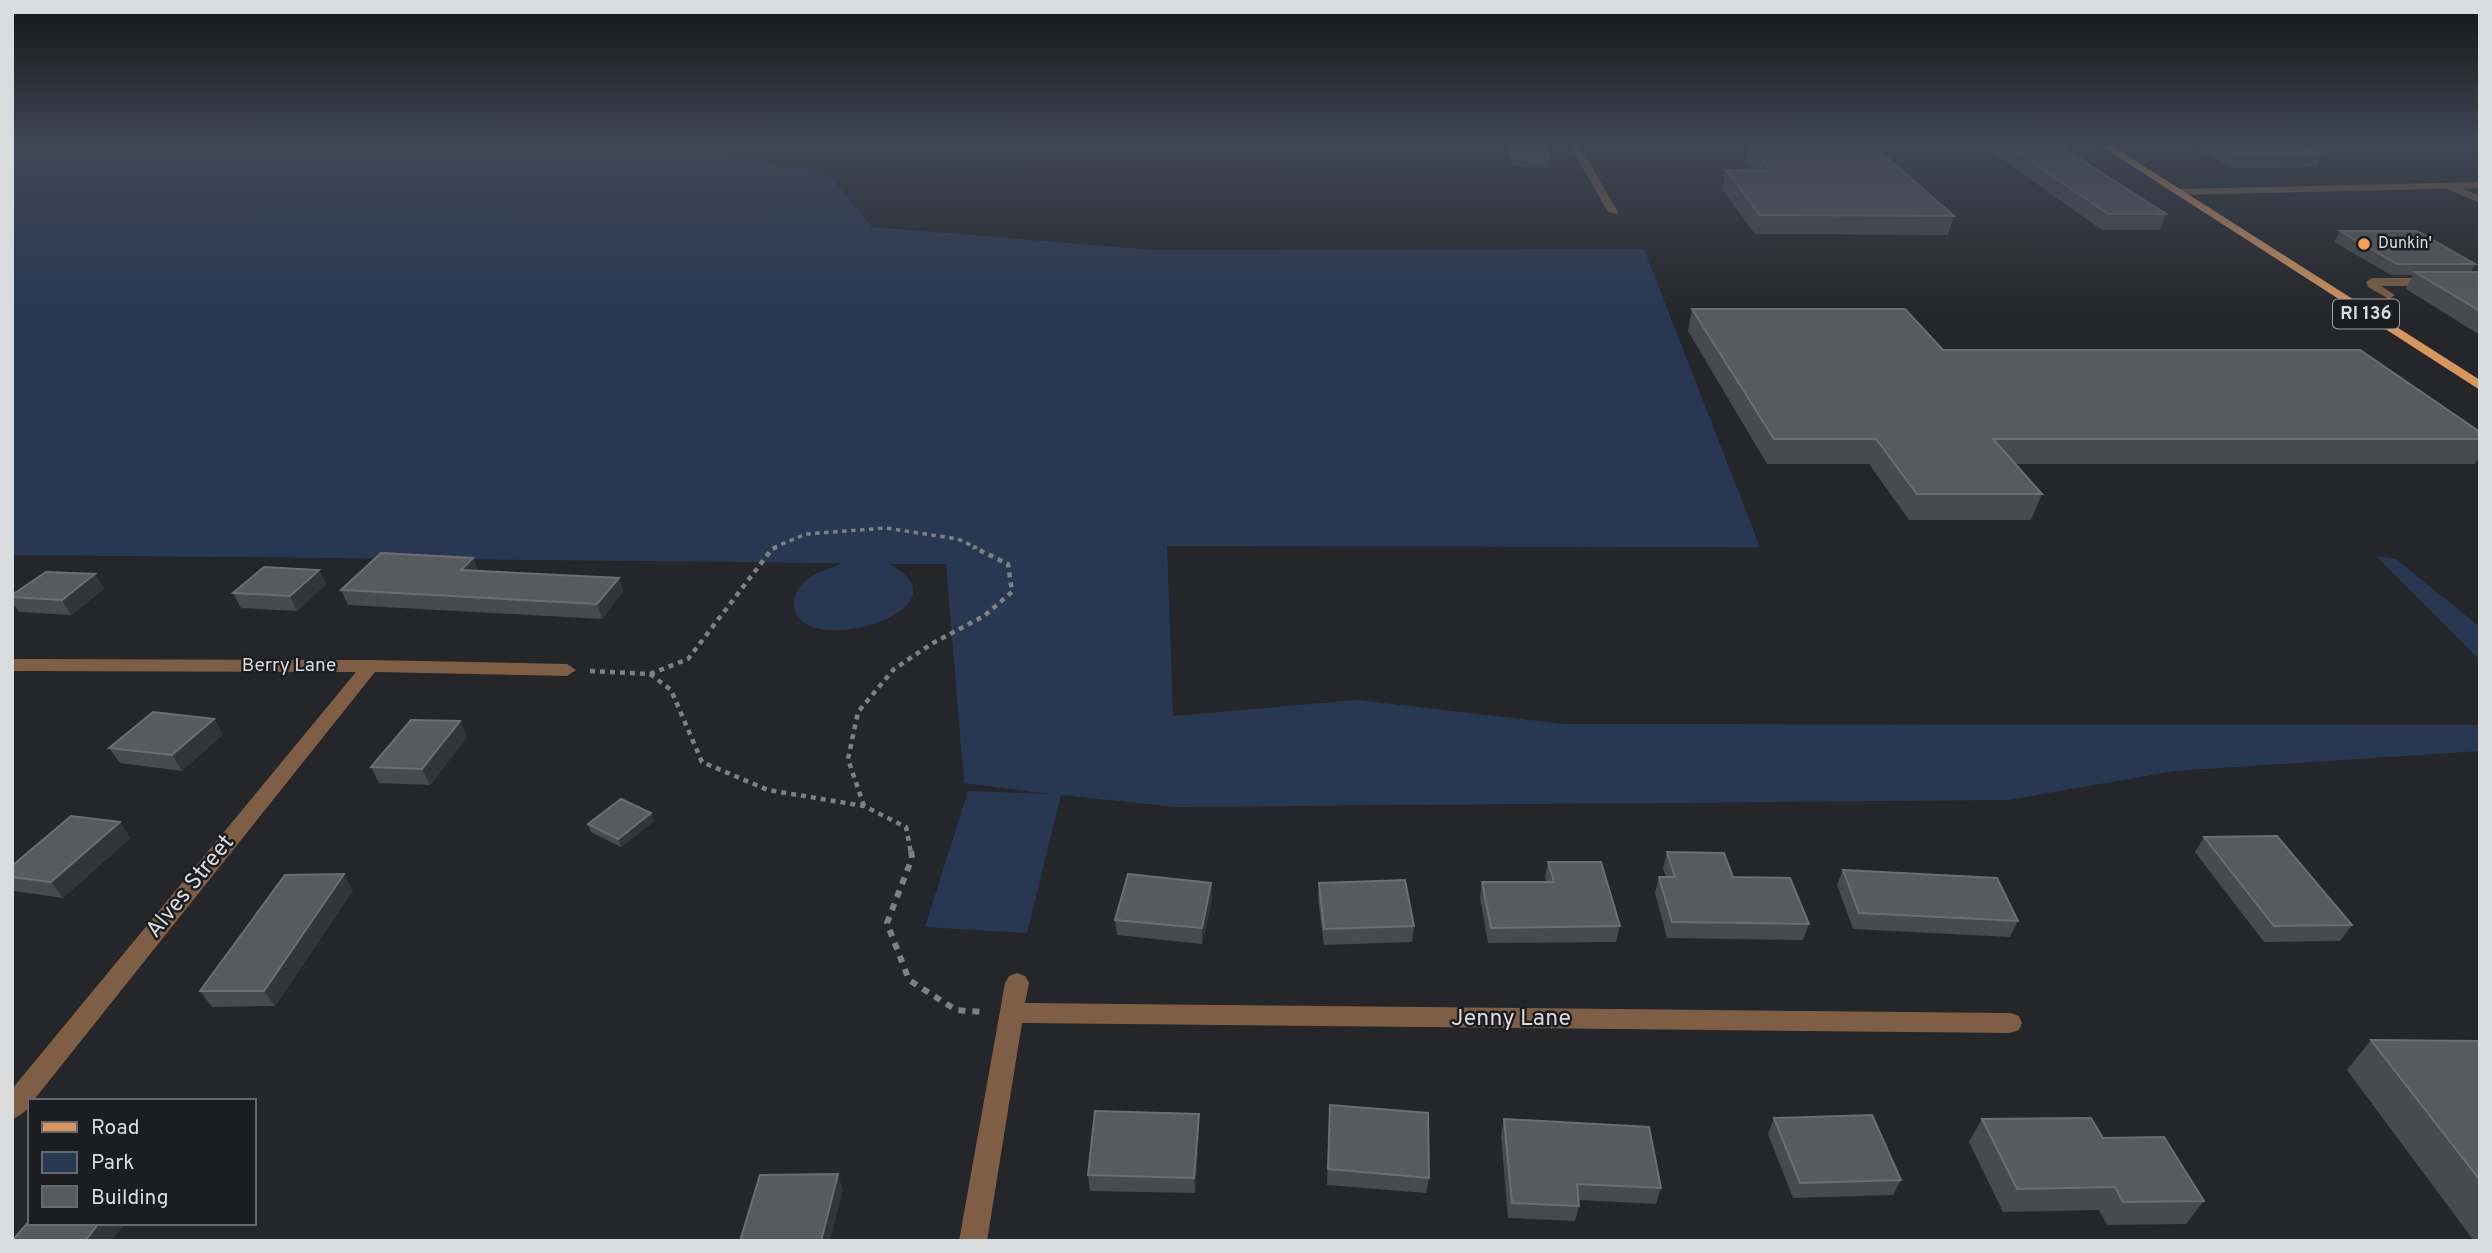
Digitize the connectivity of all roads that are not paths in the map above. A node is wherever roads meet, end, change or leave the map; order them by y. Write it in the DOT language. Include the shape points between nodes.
graph roads {
  1 [pos="1606,200"];
  2 [pos="2192,200"];
  3 [pos="1613,212"];
  4 [pos="2480,282"];
  5 [pos="2389,295"];
  6 [pos="2480,386"];
  7 [pos="12,665"];
  8 [pos="370,666"];
  9 [pos="567,670"];
  10 [pos="1017,983"];
  11 [pos="1012,1013"];
  12 [pos="2010,1023"];
  13 [pos="12,1108"];
  14 [pos="973,1241"];
  1 -- 3 [label="street"];
  2 -- 6 [label="main road, RI 136"];
  4 -- 5 [label="street" via="2371,282"];
  7 -- 8 [label="street, Berry Lane"];
  8 -- 9 [label="street, Berry Lane"];
  8 -- 13 [label="street, Alves Street"];
  10 -- 11 [label="street"];
  11 -- 12 [label="street, Jenny Lane"];
  11 -- 14 [label="street"];
}
